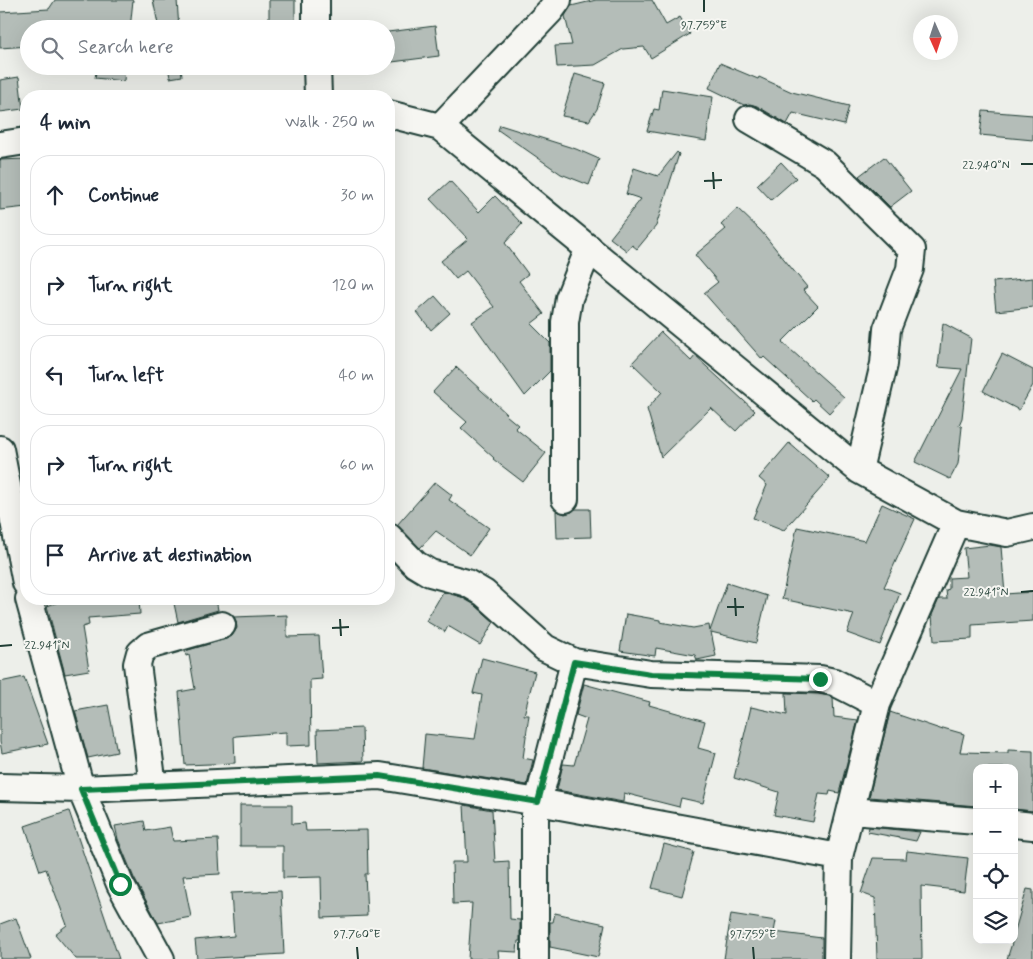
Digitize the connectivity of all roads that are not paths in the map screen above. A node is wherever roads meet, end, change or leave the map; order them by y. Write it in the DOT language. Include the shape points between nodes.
graph roads {
  1 [pos="316,0"];
  2 [pos="558,0"];
  3 [pos="316,20"];
  4 [pos="317,75"];
  5 [pos="318,90"];
  6 [pos="395,116"];
  7 [pos="749,119"];
  8 [pos="440,127"];
  9 [pos="20,142"];
  10 [pos="0,145"];
  11 [pos="589,248"];
  12 [pos="0,449"];
  13 [pos="859,470"];
  14 [pos="565,499"];
  15 [pos="956,523"];
  16 [pos="1033,527"];
  17 [pos="395,543"];
  18 [pos="20,552"];
  19 [pos="31,605"];
  20 [pos="222,624"];
  21 [pos="574,662"];
  22 [pos="877,704"];
  23 [pos="153,786"];
  24 [pos="0,787"];
  25 [pos="81,789"];
  26 [pos="538,802"];
  27 [pos="851,812"];
  28 [pos="973,821"];
  29 [pos="1018,824"];
  30 [pos="1033,826"];
  31 [pos="839,857"];
  32 [pos="161,959"];
  33 [pos="536,959"];
  34 [pos="837,959"];
  1 -- 3 [label="street"];
  2 -- 8 [label="street"];
  4 -- 5 [label="street"];
  6 -- 8 [label="street"];
  7 -- 13 [label="street" via="825,164 912,250 910,269 887,329 884,364"];
  8 -- 11 [label="street"];
  9 -- 10 [label="street"];
  11 -- 13 [label="street"];
  11 -- 14 [label="street" via="569,298 565,322"];
  12 -- 18 [label="street"];
  13 -- 15 [label="street"];
  15 -- 16 [label="street" via="1007,533"];
  15 -- 22 [label="street"];
  17 -- 21 [label="street" via="415,564 430,573 467,584 484,593 545,648"];
  19 -- 25 [label="street"];
  20 -- 23 [label="street" via="148,646 140,653 137,664"];
  21 -- 22 [label="street" via="651,674 820,679 834,682"];
  21 -- 26 [label="street"];
  22 -- 27 [label="street"];
  23 -- 25 [label="street"];
  23 -- 26 [label="street" via="380,776"];
  24 -- 25 [label="street"];
  25 -- 32 [label="street" via="120,884"];
  26 -- 31 [label="street"];
  26 -- 33 [label="street" via="535,814"];
  27 -- 28 [label="street"];
  27 -- 31 [label="street"];
  29 -- 30 [label="street"];
  31 -- 34 [label="street"];
}
